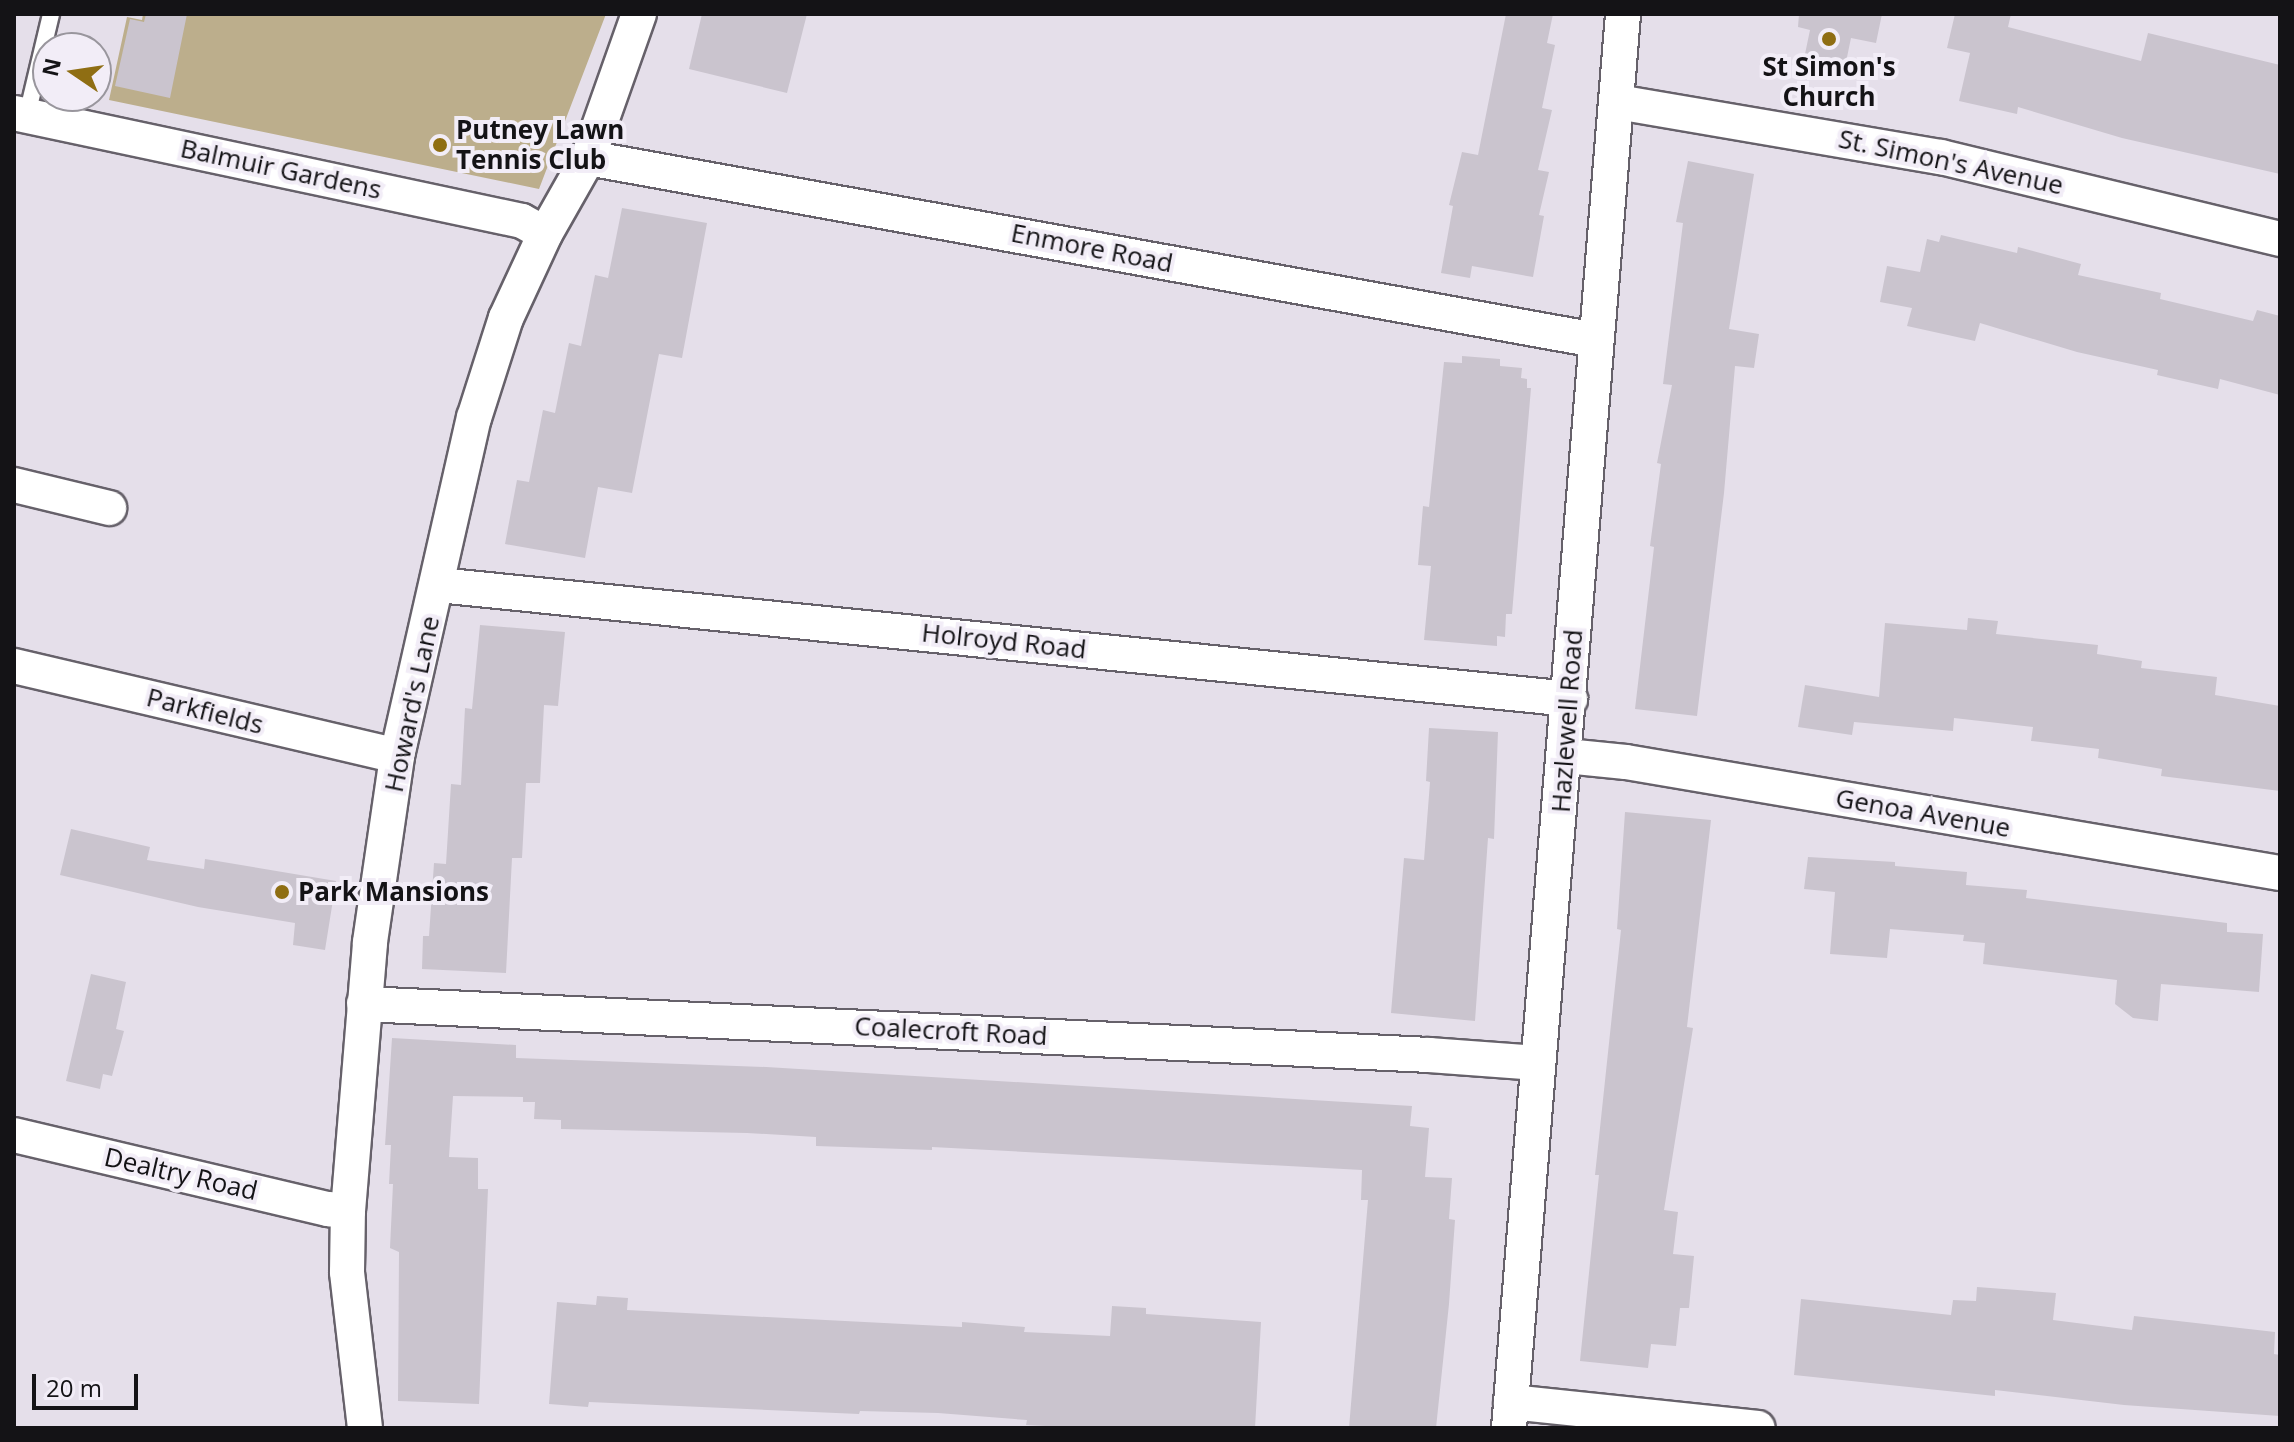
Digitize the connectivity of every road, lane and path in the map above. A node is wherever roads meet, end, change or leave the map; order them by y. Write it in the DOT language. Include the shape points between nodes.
graph roads {
  1 [pos="51,14"];
  2 [pos="639,14"];
  3 [pos="1623,14"];
  4 [pos="1618,102"];
  5 [pos="21,114"];
  6 [pos="588,158"];
  7 [pos="545,234"];
  8 [pos="2280,239"];
  9 [pos="1595,340"];
  10 [pos="14,485"];
  11 [pos="109,508"];
  12 [pos="438,585"];
  13 [pos="14,666"];
  14 [pos="1570,699"];
  15 [pos="397,756"];
  16 [pos="1566,756"];
  17 [pos="2280,873"];
  18 [pos="364,1004"];
  19 [pos="1538,1063"];
  20 [pos="14,1135"];
  21 [pos="348,1211"];
  22 [pos="1510,1415"];
  23 [pos="365,1428"];
  24 [pos="1758,1428"];
  1 -- 5 [label="lane"];
  2 -- 6 [label="street, Howard's Lane"];
  3 -- 4 [label="street, Hazlewell Road"];
  4 -- 8 [label="street, St. Simon's Avenue" via="1941,157"];
  4 -- 9 [label="street, Hazlewell Road"];
  5 -- 7 [label="street, Balmuir Gardens" via="522,221"];
  6 -- 7 [label="street, Howard's Lane"];
  6 -- 9 [label="street, Enmore Road"];
  7 -- 12 [label="street, Howard's Lane" via="506,318 474,418"];
  9 -- 14 [label="street, Hazlewell Road"];
  10 -- 11 [label="street"];
  12 -- 14 [label="street, Holroyd Road"];
  12 -- 15 [label="street, Howard's Lane"];
  13 -- 15 [label="street, Parkfields"];
  14 -- 16 [label="street, Hazlewell Road"];
  15 -- 18 [label="street, Howard's Lane"];
  16 -- 17 [label="street, Genoa Avenue"];
  16 -- 19 [label="street, Hazlewell Road"];
  18 -- 19 [label="street, Coalecroft Road"];
  18 -- 21 [label="street, Howard's Lane"];
  19 -- 22 [label="street, Hazlewell Road"];
  20 -- 21 [label="street, Dealtry Road"];
  21 -- 23 [label="street, Howard's Lane" via="347,1272"];
  22 -- 24 [label="street"];
}
